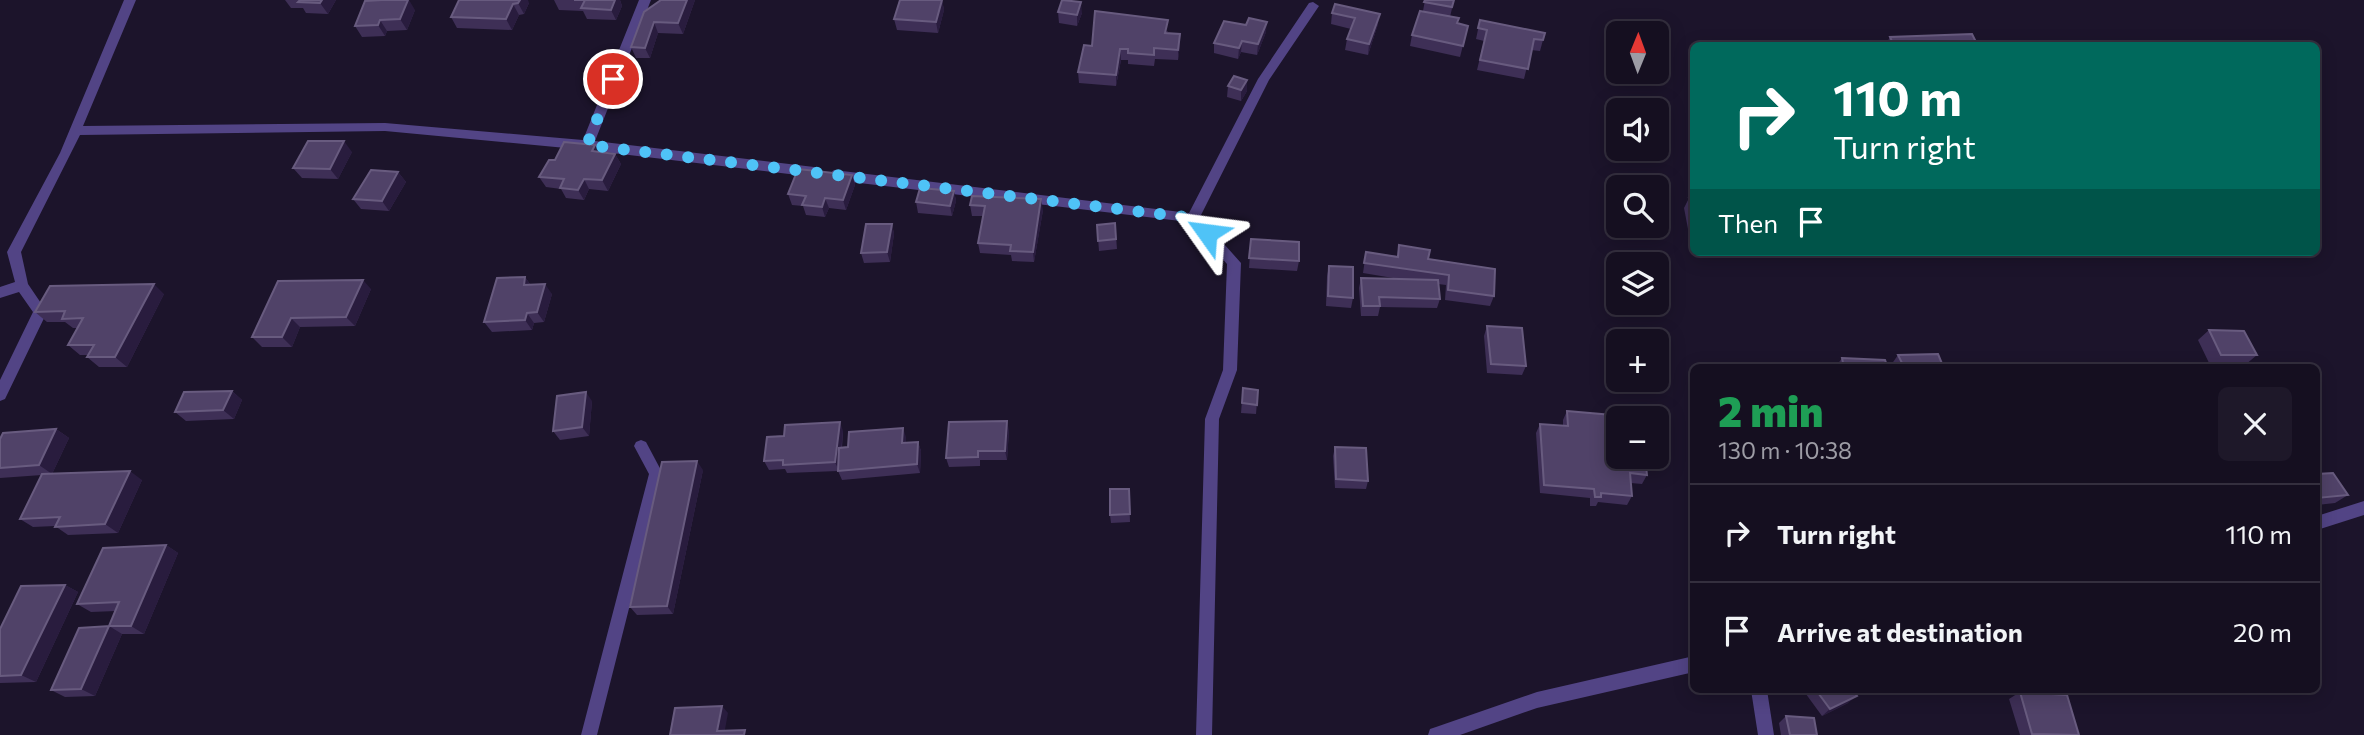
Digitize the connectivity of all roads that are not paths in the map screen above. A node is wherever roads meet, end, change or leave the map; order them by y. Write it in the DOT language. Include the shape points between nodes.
graph roads {
  1 [pos="130,0"];
  2 [pos="645,0"];
  3 [pos="1313,6"];
  4 [pos="75,131"];
  5 [pos="587,145"];
  6 [pos="1193,218"];
  7 [pos="22,285"];
  8 [pos="0,293"];
  9 [pos="0,396"];
  10 [pos="640,446"];
  11 [pos="2364,508"];
  12 [pos="2320,522"];
  13 [pos="1690,665"];
  14 [pos="1759,693"];
  15 [pos="589,735"];
  16 [pos="1204,735"];
  17 [pos="1436,735"];
  18 [pos="1766,735"];
  1 -- 4 [label="street"];
  2 -- 5 [label="street"];
  3 -- 6 [label="street" via="1264,79"];
  4 -- 5 [label="street" via="385,127"];
  4 -- 7 [label="street" via="14,252"];
  5 -- 6 [label="street"];
  6 -- 16 [label="street" via="1234,263 1230,370 1212,419"];
  7 -- 8 [label="street"];
  7 -- 9 [label="street" via="40,312"];
  10 -- 15 [label="street" via="656,474"];
  11 -- 12 [label="street"];
  13 -- 17 [label="street" via="1537,699"];
  14 -- 18 [label="street"];
}
